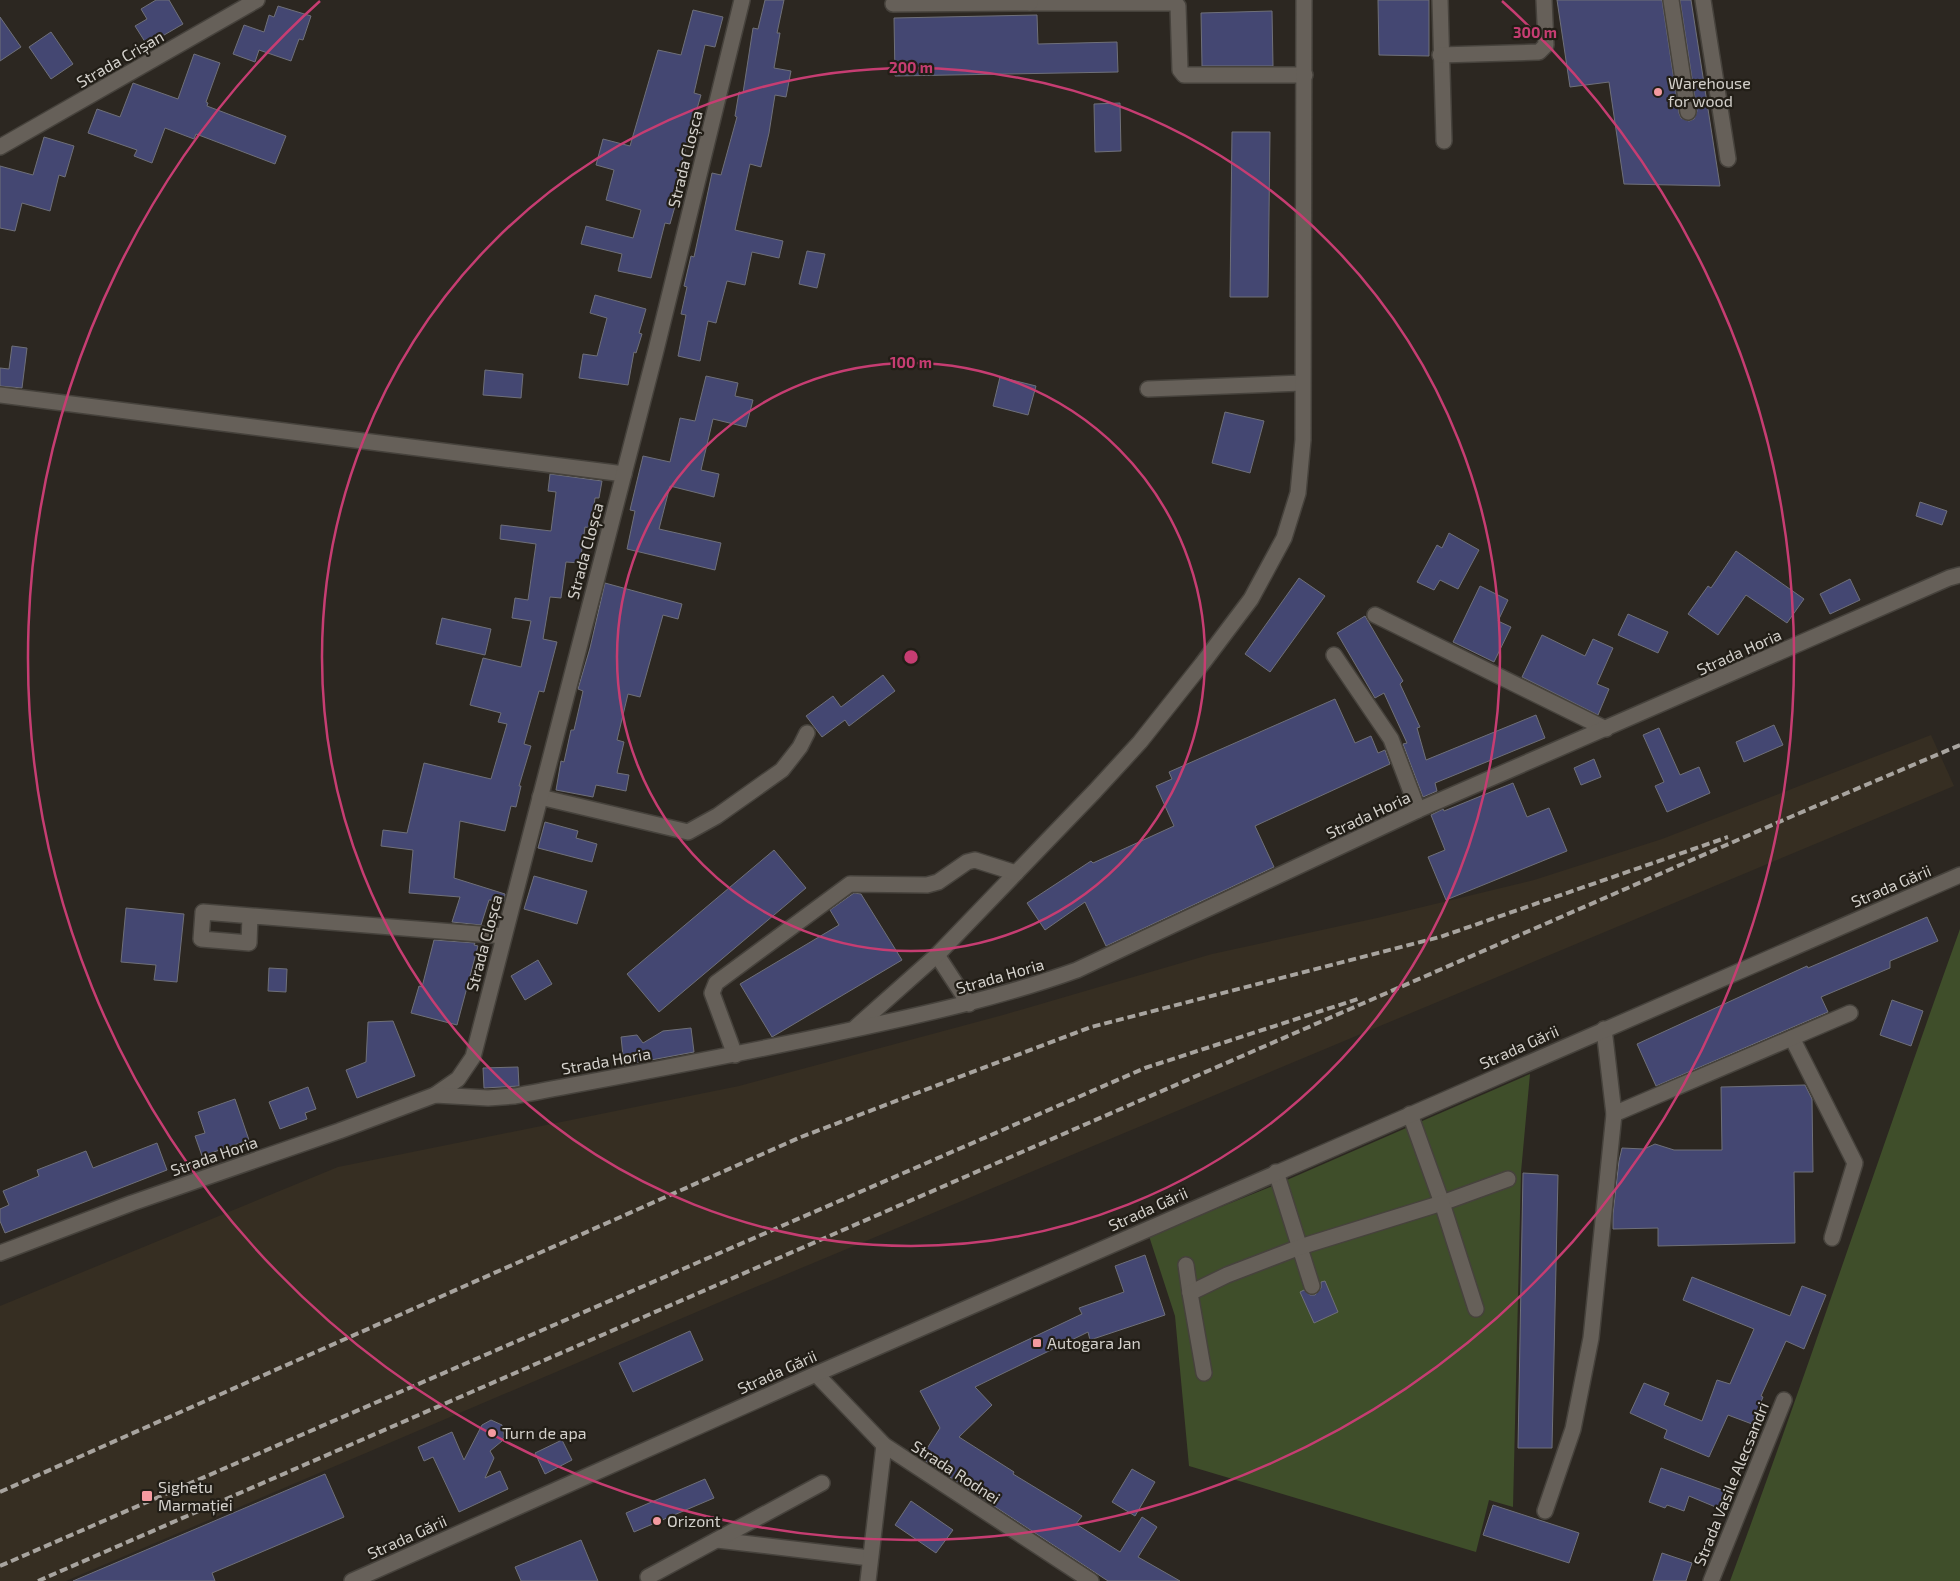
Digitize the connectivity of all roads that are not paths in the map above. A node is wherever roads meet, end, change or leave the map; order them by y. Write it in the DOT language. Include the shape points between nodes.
graph roads {
  1 [pos="257,0"];
  2 [pos="742,0"];
  3 [pos="1304,0"];
  4 [pos="1440,0"];
  5 [pos="1544,0"];
  6 [pos="1671,0"];
  7 [pos="1703,0"];
  8 [pos="1030,2"];
  9 [pos="893,4"];
  10 [pos="1440,55"];
  11 [pos="1305,75"];
  12 [pos="1688,112"];
  13 [pos="1444,141"];
  14 [pos="0,147"];
  15 [pos="1728,159"];
  16 [pos="1302,383"];
  17 [pos="1148,389"];
  18 [pos="0,395"];
  19 [pos="624,474"];
  20 [pos="1960,575"];
  21 [pos="1375,615"];
  22 [pos="1334,655"];
  23 [pos="1606,729"];
  24 [pos="807,732"];
  25 [pos="540,797"];
  26 [pos="1418,810"];
  27 [pos="1016,873"];
  28 [pos="1960,875"];
  29 [pos="250,916"];
  30 [pos="504,936"];
  31 [pos="937,955"];
  32 [pos="968,1004"];
  33 [pos="1850,1013"];
  34 [pos="854,1029"];
  35 [pos="1604,1029"];
  36 [pos="1792,1038"];
  37 [pos="735,1055"];
  38 [pos="434,1095"];
  39 [pos="1410,1114"];
  40 [pos="1614,1114"];
  41 [pos="1276,1172"];
  42 [pos="1508,1178"];
  43 [pos="1442,1203"];
  44 [pos="1832,1238"];
  45 [pos="1300,1247"];
  46 [pos="0,1253"];
  47 [pos="1186,1265"];
  48 [pos="1312,1286"];
  49 [pos="1190,1293"];
  50 [pos="1476,1309"];
  51 [pos="1204,1373"];
  52 [pos="816,1374"];
  53 [pos="1784,1400"];
  54 [pos="884,1445"];
  55 [pos="822,1483"];
  56 [pos="1546,1511"];
  57 [pos="717,1540"];
  58 [pos="870,1558"];
  59 [pos="648,1577"];
  60 [pos="352,1581"];
  61 [pos="868,1581"];
  62 [pos="1091,1581"];
  63 [pos="1711,1581"];
  1 -- 14 [label="street, Strada Crișan"];
  2 -- 19 [label="street, Strada Cloșca"];
  3 -- 11 [label="street"];
  4 -- 10 [label="street"];
  5 -- 10 [label="street" via="1546,45 1539,52"];
  6 -- 12 [label="street"];
  7 -- 15 [label="street"];
  8 -- 9 [label="street"];
  8 -- 11 [label="street" via="1175,3 1178,6 1180,70 1184,75"];
  10 -- 13 [label="street"];
  11 -- 16 [label="street"];
  16 -- 17 [label="street"];
  16 -- 27 [label="street" via="1303,440 1298,493 1284,538 1251,599 1140,742"];
  18 -- 19 [label="street"];
  19 -- 25 [label="street, Strada Cloșca"];
  20 -- 23 [label="street, Strada Horia"];
  21 -- 23 [label="street"];
  22 -- 26 [label="street" via="1391,739"];
  23 -- 26 [label="street, Strada Horia"];
  24 -- 25 [label="street" via="782,770 717,816 688,832"];
  25 -- 30 [label="street, Strada Cloșca"];
  26 -- 32 [label="street, Strada Horia" via="1077,970"];
  27 -- 31 [label="street"];
  27 -- 37 [label="street" via="975,860 927,885 850,884 716,983 712,993"];
  28 -- 35 [label="street, Strada Gării"];
  29 -- 30 [label="street"];
  30 -- 38 [label="street, Strada Cloșca" via="473,1057 458,1079"];
  31 -- 32 [label="street"];
  31 -- 34 [label="street"];
  32 -- 34 [label="street, Strada Horia"];
  33 -- 36 [label="street"];
  34 -- 37 [label="street, Strada Horia"];
  35 -- 39 [label="street, Strada Gării"];
  35 -- 40 [label="street"];
  36 -- 40 [label="street"];
  36 -- 44 [label="street" via="1855,1163"];
  37 -- 38 [label="street, Strada Horia" via="515,1096"];
  38 -- 46 [label="street, Strada Horia"];
  39 -- 41 [label="street, Strada Gării"];
  39 -- 43 [label="street"];
  40 -- 56 [label="street" via="1591,1338 1572,1429"];
  41 -- 45 [label="street"];
  41 -- 52 [label="street, Strada Gării"];
  42 -- 43 [label="street"];
  43 -- 45 [label="street"];
  43 -- 50 [label="street"];
  45 -- 48 [label="street"];
  45 -- 49 [label="street"];
  47 -- 49 [label="street"];
  49 -- 51 [label="street"];
  52 -- 54 [label="street, Strada Rodnei"];
  52 -- 60 [label="street, Strada Gării"];
  53 -- 63 [label="street, Strada Vasile Alecsandri"];
  54 -- 58 [label="street"];
  54 -- 62 [label="street, Strada Rodnei"];
  55 -- 57 [label="street"];
  57 -- 58 [label="street"];
  57 -- 59 [label="street"];
  58 -- 61 [label="street"];
}
